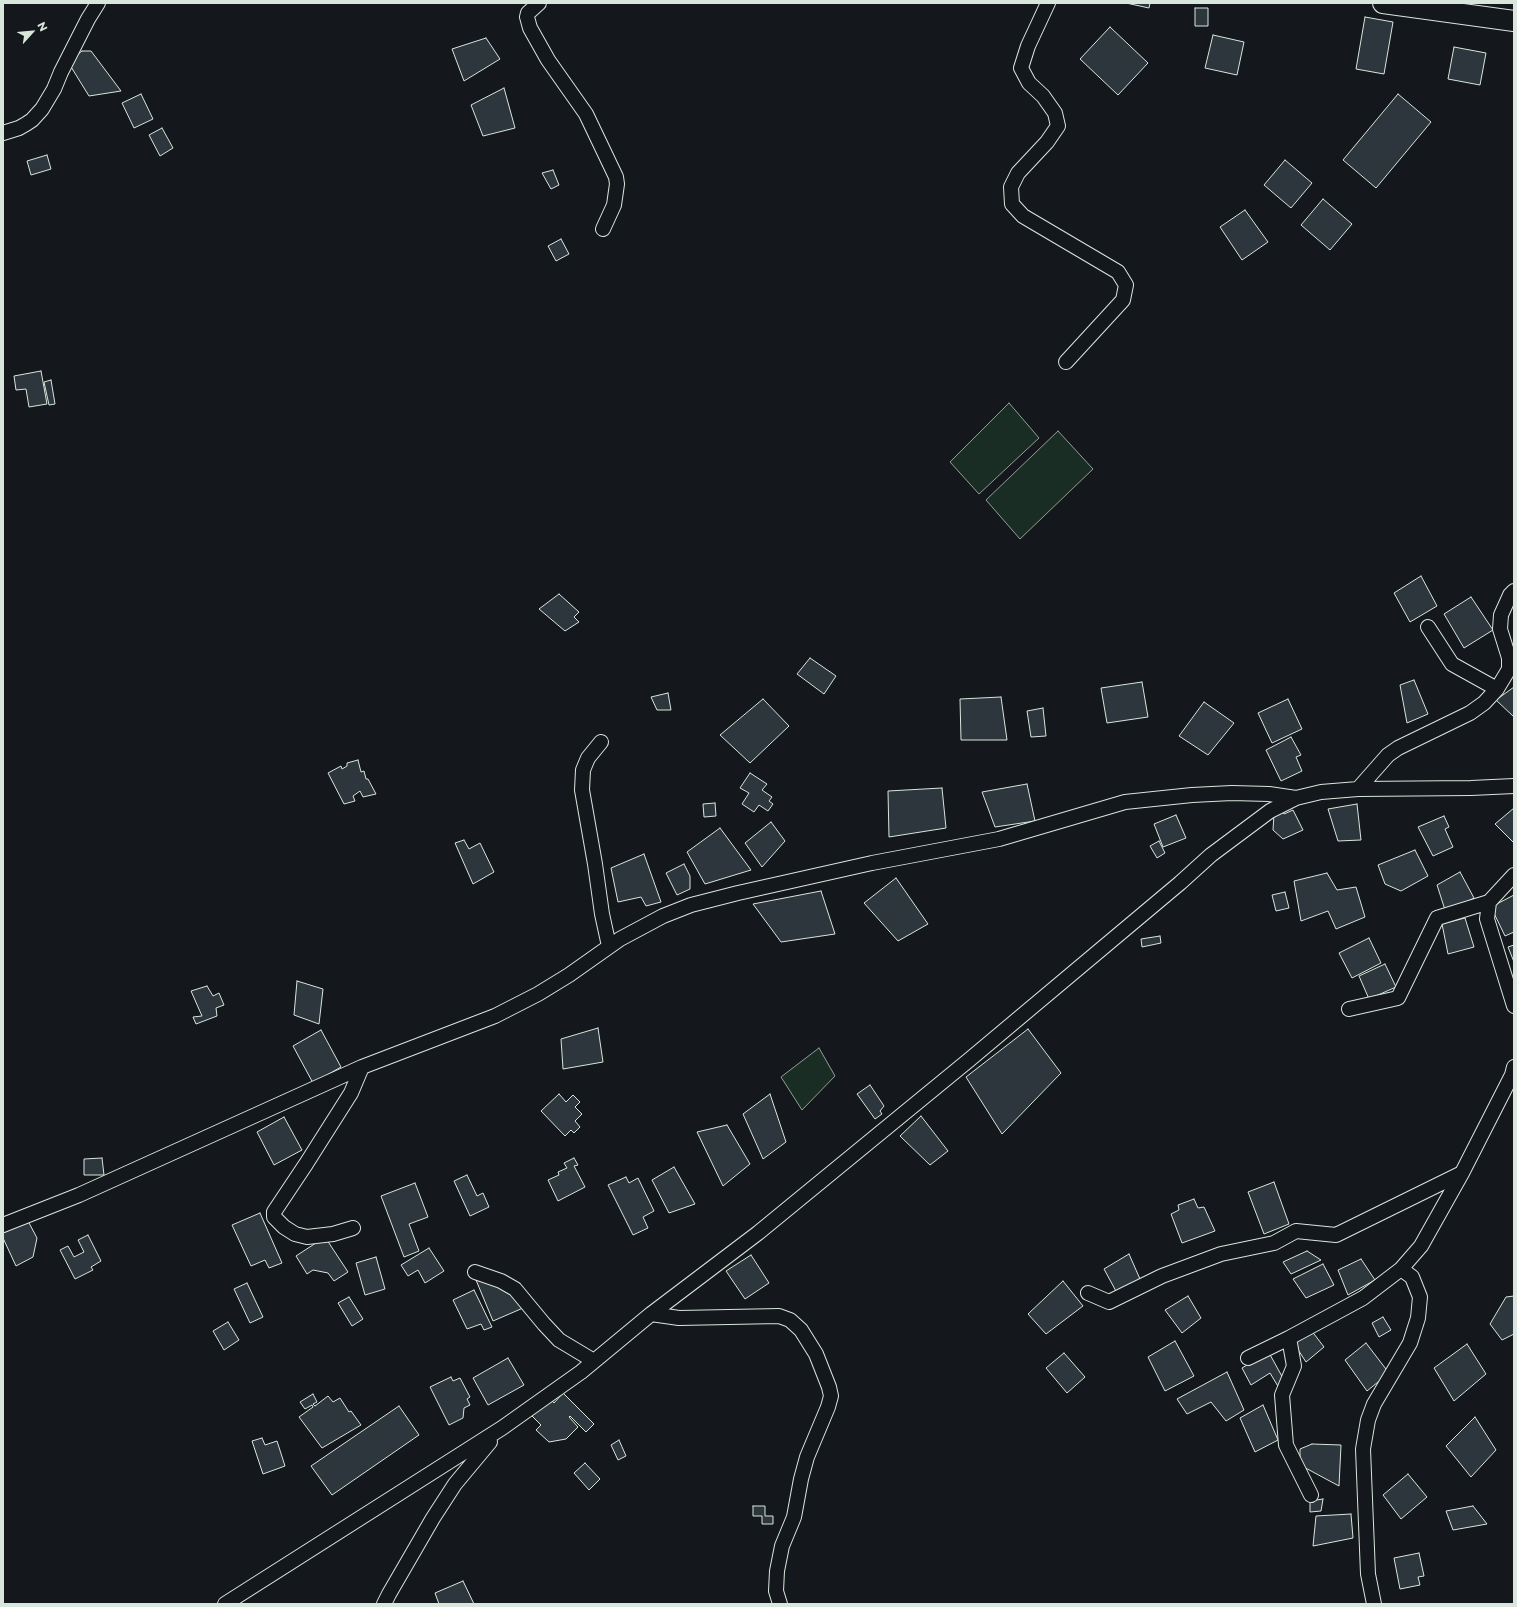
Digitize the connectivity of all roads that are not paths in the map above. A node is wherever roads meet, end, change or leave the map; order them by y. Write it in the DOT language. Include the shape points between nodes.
graph roads {
  1 [pos="98,3"];
  2 [pos="539,3"];
  3 [pos="1048,3"];
  4 [pos="1383,3"];
  5 [pos="1514,21"];
  6 [pos="3,132"];
  7 [pos="603,229"];
  8 [pos="1066,362"];
  9 [pos="1514,591"];
  10 [pos="1428,626"];
  11 [pos="1497,688"];
  12 [pos="601,742"];
  13 [pos="1514,786"];
  14 [pos="1358,789"];
  15 [pos="1296,798"];
  16 [pos="1514,875"];
  17 [pos="1489,902"];
  18 [pos="609,946"];
  19 [pos="1514,1006"];
  20 [pos="1349,1009"];
  21 [pos="362,1067"];
  22 [pos="1514,1067"];
  23 [pos="1462,1173"];
  24 [pos="3,1225"];
  25 [pos="353,1228"];
  26 [pos="1401,1269"];
  27 [pos="475,1272"];
  28 [pos="1088,1293"];
  29 [pos="651,1314"];
  30 [pos="1289,1338"];
  31 [pos="1248,1358"];
  32 [pos="594,1361"];
  33 [pos="502,1428"];
  34 [pos="1311,1495"];
  35 [pos="386,1602"];
  36 [pos="225,1604"];
  37 [pos="780,1604"];
  38 [pos="1374,1604"];
  1 -- 6 [label="street" via="42,109 26,124"];
  2 -- 7 [label="street" via="528,13 530,28 548,60 586,114 618,184 614,205"];
  3 -- 8 [label="street" via="1021,68 1029,82 1055,113 1058,126 1018,173 1011,187 1012,204 1023,216 1118,272 1126,285 1123,300"];
  4 -- 5 [label="main road"];
  9 -- 11 [label="street" via="1501,615 1500,629 1509,658 1509,669"];
  10 -- 11 [label="street" via="1452,664"];
  11 -- 14 [label="street" via="1484,703 1470,713 1388,755"];
  12 -- 18 [label="street" via="588,758 583,770 582,790"];
  13 -- 14 [label="street"];
  14 -- 15 [label="street" via="1321,792"];
  15 -- 18 [label="street" via="1232,793 1125,802 999,839 872,863 698,904 664,916"];
  15 -- 29 [label="street" via="1270,811 1211,855 969,1060 758,1233"];
  16 -- 17 [label="street"];
  17 -- 19 [label="street" via="1487,919"];
  17 -- 20 [label="street" via="1437,918 1398,998"];
  18 -- 21 [label="street" via="569,975 495,1016"];
  21 -- 24 [label="street" via="87,1191"];
  21 -- 25 [label="street" via="351,1093 274,1212 274,1217 284,1227 295,1234 307,1237 333,1234"];
  22 -- 23 [label="street"];
  23 -- 26 [label="street" via="1421,1246"];
  23 -- 28 [label="street" via="1336,1235 1296,1231 1274,1243 1221,1254 1162,1276 1108,1302"];
  26 -- 30 [label="street" via="1363,1298"];
  26 -- 38 [label="street" via="1412,1277 1420,1297 1418,1318 1410,1343 1374,1404 1368,1420 1363,1449 1368,1574"];
  27 -- 32 [label="street" via="515,1289 559,1340"];
  29 -- 32 [label="street"];
  29 -- 37 [label="street" via="679,1318 779,1316 790,1320 801,1330 816,1354 831,1396 807,1457 794,1518 782,1546 776,1591"];
  30 -- 31 [label="street"];
  30 -- 34 [label="street" via="1294,1366 1282,1395 1286,1445"];
  32 -- 33 [label="street"];
  33 -- 35 [label="street" via="455,1484 432,1518"];
  33 -- 36 [label="street"];
}
